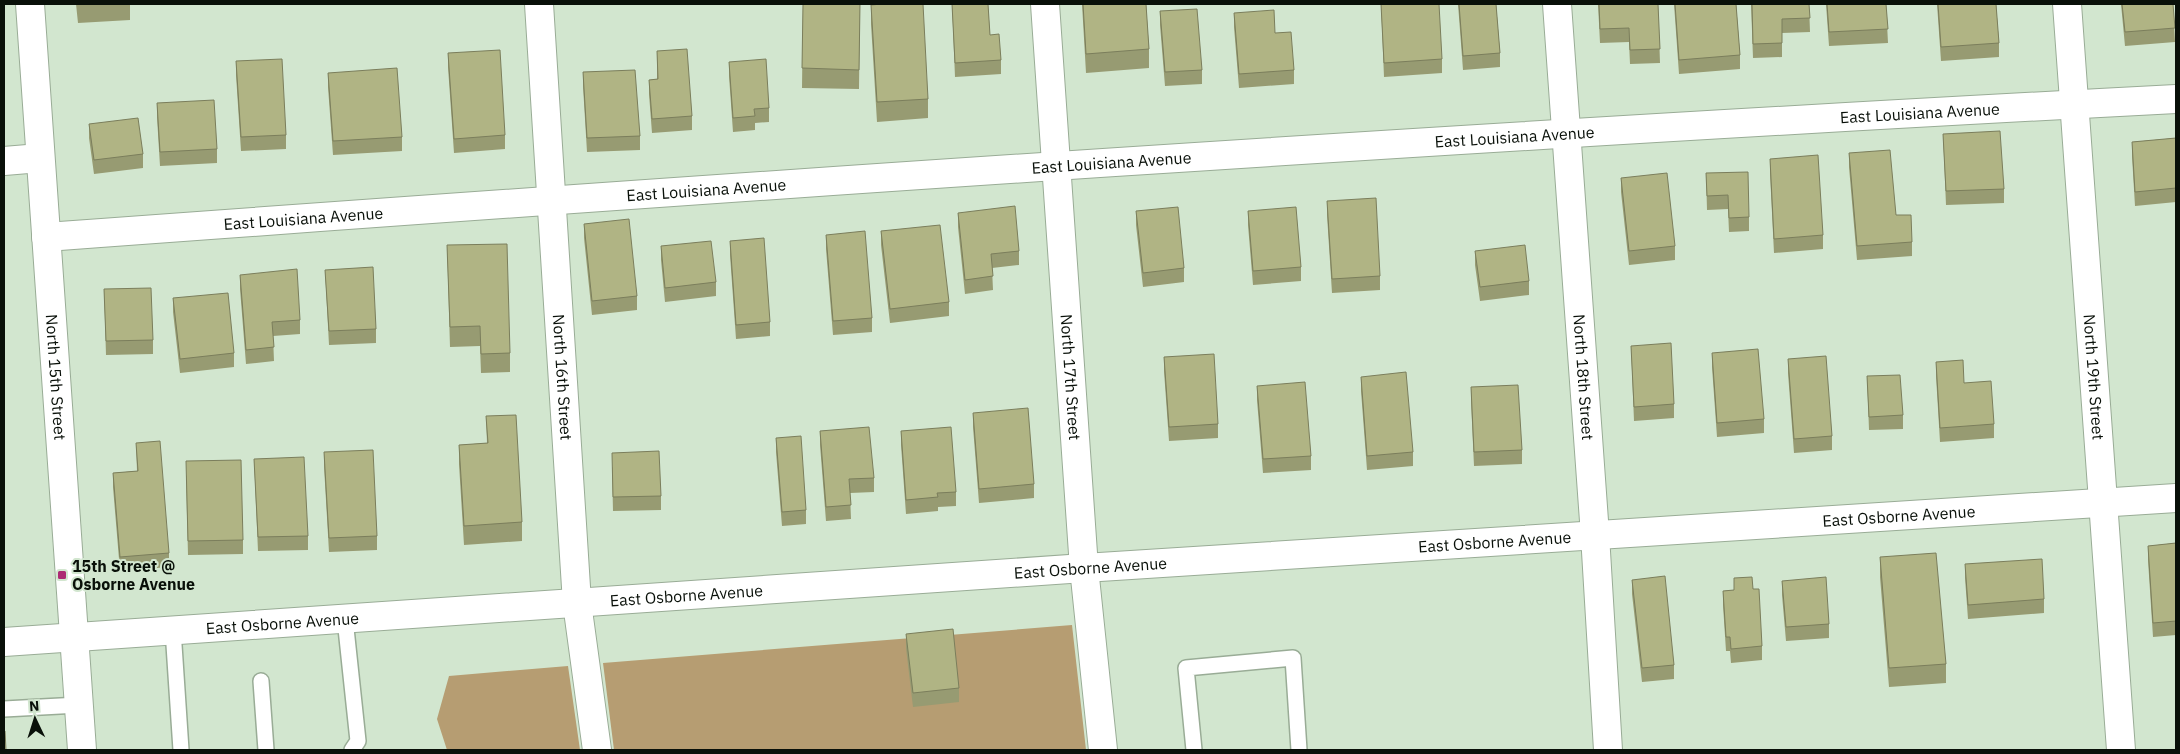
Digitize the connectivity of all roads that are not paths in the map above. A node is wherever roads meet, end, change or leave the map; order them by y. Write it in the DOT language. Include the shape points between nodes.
graph roads {
  1 [pos="30,4"];
  2 [pos="539,4"];
  3 [pos="1045,4"];
  4 [pos="1557,4"];
  5 [pos="2067,4"];
  6 [pos="2176,99"];
  7 [pos="2075,104"];
  8 [pos="1565,134"];
  9 [pos="40,158"];
  10 [pos="4,161"];
  11 [pos="1055,167"];
  12 [pos="550,200"];
  13 [pos="46,237"];
  14 [pos="2176,498"];
  15 [pos="2102,503"];
  16 [pos="1595,535"];
  17 [pos="1084,568"];
  18 [pos="577,603"];
  19 [pos="345,619"];
  20 [pos="173,630"];
  21 [pos="74,638"];
  22 [pos="4,642"];
  23 [pos="261,681"];
  24 [pos="79,705"];
  25 [pos="4,709"];
  26 [pos="82,750"];
  27 [pos="181,750"];
  28 [pos="266,750"];
  29 [pos="352,750"];
  30 [pos="597,750"];
  31 [pos="1103,750"];
  32 [pos="1194,750"];
  33 [pos="1299,750"];
  34 [pos="1608,750"];
  35 [pos="2121,750"];
  1 -- 9 [label="street, North 15th Street"];
  2 -- 12 [label="street, North 16th Street"];
  3 -- 11 [label="street, North 17th Street"];
  4 -- 8 [label="street, North 18th Street"];
  5 -- 7 [label="street, North 19th Street"];
  6 -- 7 [label="street, East Louisiana Avenue"];
  7 -- 8 [label="street, East Louisiana Avenue"];
  7 -- 15 [label="street, North 19th Street"];
  8 -- 11 [label="street, East Louisiana Avenue"];
  8 -- 16 [label="street, North 18th Street"];
  9 -- 10 [label="street"];
  9 -- 13 [label="street, North 15th Street"];
  11 -- 12 [label="street, East Louisiana Avenue"];
  11 -- 17 [label="street, North 17th Street"];
  12 -- 13 [label="street, East Louisiana Avenue"];
  12 -- 18 [label="street, North 16th Street"];
  13 -- 21 [label="street, North 15th Street"];
  14 -- 15 [label="street, East Osborne Avenue"];
  15 -- 16 [label="street, East Osborne Avenue"];
  15 -- 35 [label="street, North 19th Street"];
  16 -- 17 [label="street, East Osborne Avenue"];
  16 -- 34 [label="street, North 18th Street"];
  17 -- 18 [label="street, East Osborne Avenue"];
  17 -- 31 [label="street, North 17th Street"];
  18 -- 19 [label="street, East Osborne Avenue"];
  18 -- 30 [label="street, North 16th Street"];
  19 -- 20 [label="street, East Osborne Avenue"];
  19 -- 29 [label="lane" via="358,741"];
  20 -- 21 [label="street, East Osborne Avenue"];
  20 -- 27 [label="lane"];
  21 -- 22 [label="street, East Osborne Avenue"];
  21 -- 24 [label="street, North 15th Street"];
  23 -- 28 [label="lane"];
  24 -- 25 [label="lane"];
  24 -- 26 [label="street, North 15th Street"];
  32 -- 33 [label="lane" via="1186,668 1293,658"];
}
